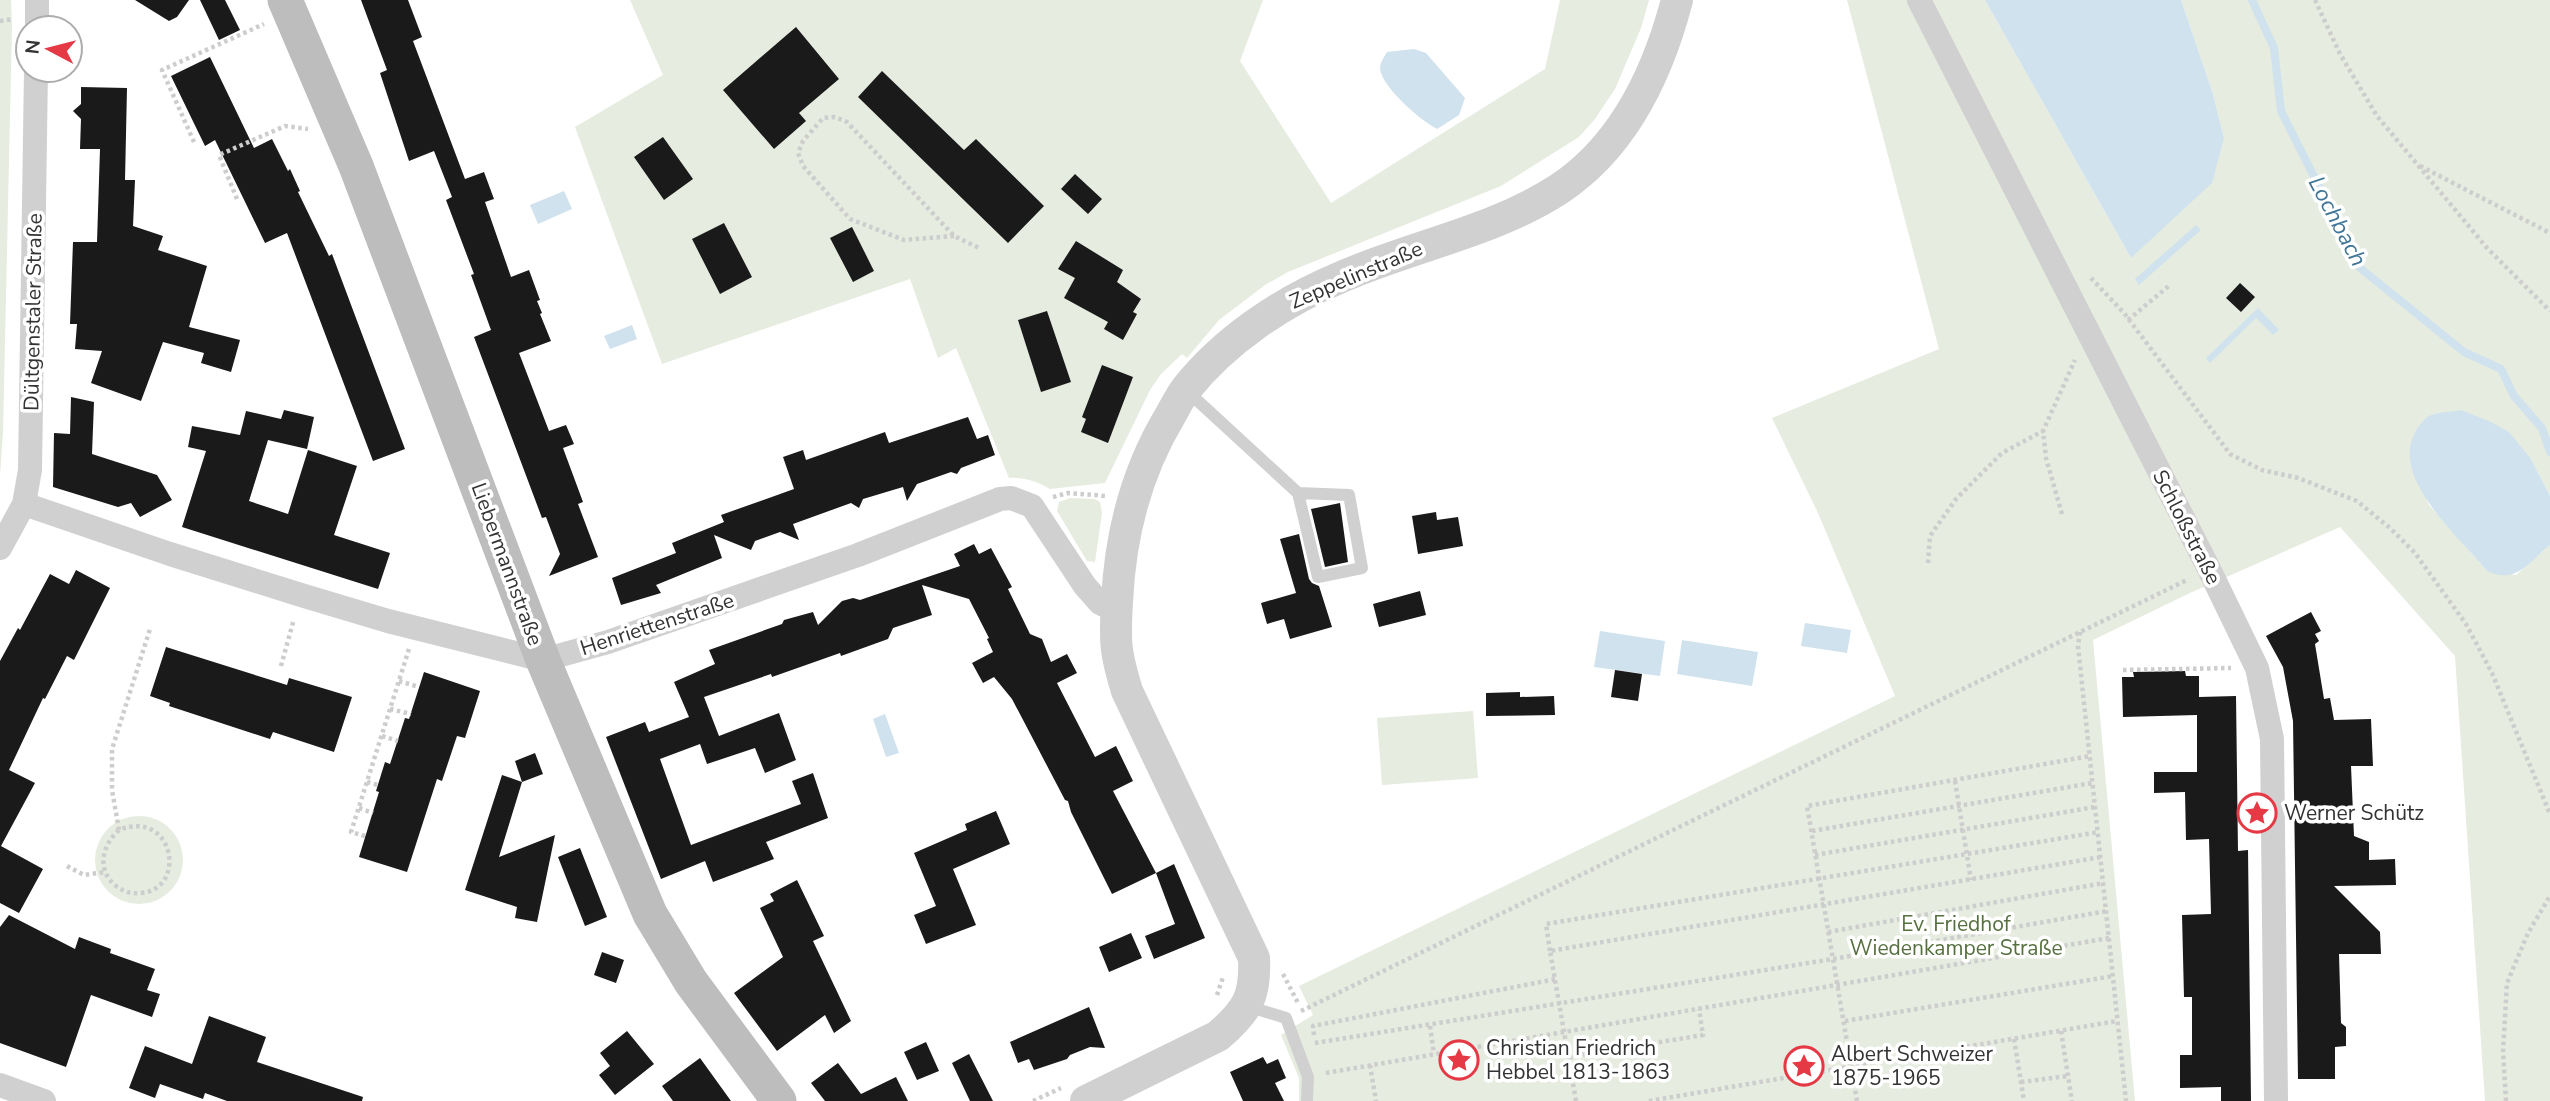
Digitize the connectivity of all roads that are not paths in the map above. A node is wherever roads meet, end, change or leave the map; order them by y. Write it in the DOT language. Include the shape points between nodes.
graph roads {
  1 [pos="1677,0"];
  2 [pos="1919,0"];
  3 [pos="274,12"];
  4 [pos="37,84"];
  5 [pos="1186,390"];
  6 [pos="1298,493"];
  7 [pos="24,504"];
  8 [pos="0,548"];
  9 [pos="1116,611"];
  10 [pos="543,660"];
  11 [pos="1247,1006"];
  12 [pos="0,1085"];
  13 [pos="1078,1092"];
  14 [pos="44,1101"];
  15 [pos="779,1101"];
  16 [pos="1307,1101"];
  17 [pos="2276,1101"];
  1 -- 5 [label="street, Zeppelinstraße" via="1662,52 1626,122 1598,155 1561,187 1530,206 1338,278 1269,313"];
  2 -- 17 [label="street, Schloßstraße" via="2257,668 2272,739"];
  3 -- 10 [label="main road, Liebermannstraße" via="356,166"];
  4 -- 7 [label="street, Dültgenstaler Straße" via="30,470"];
  5 -- 6 [label="lane"];
  5 -- 9 [label="street, Zeppelinstraße" via="1154,443 1132,498"];
  6 -- 6 [label="lane" via="1349,495 1362,568 1318,577"];
  7 -- 8 [label="street, Dültgenstaler Straße"];
  7 -- 10 [label="street, Henriettenstraße" via="301,595"];
  9 -- 10 [label="street, Henriettenstraße" via="1100,603 1085,586 1032,506 1012,498 1000,499 858,555"];
  9 -- 11 [label="street, Zeppelinstraße" via="1116,649 1127,691 1254,958 1255,980"];
  10 -- 15 [label="main road, Liebermannstraße" via="650,914 691,982"];
  11 -- 13 [label="street" via="1217,1036"];
  11 -- 16 [label="lane" via="1286,1018 1308,1077"];
  12 -- 14 [label="street"];
}
